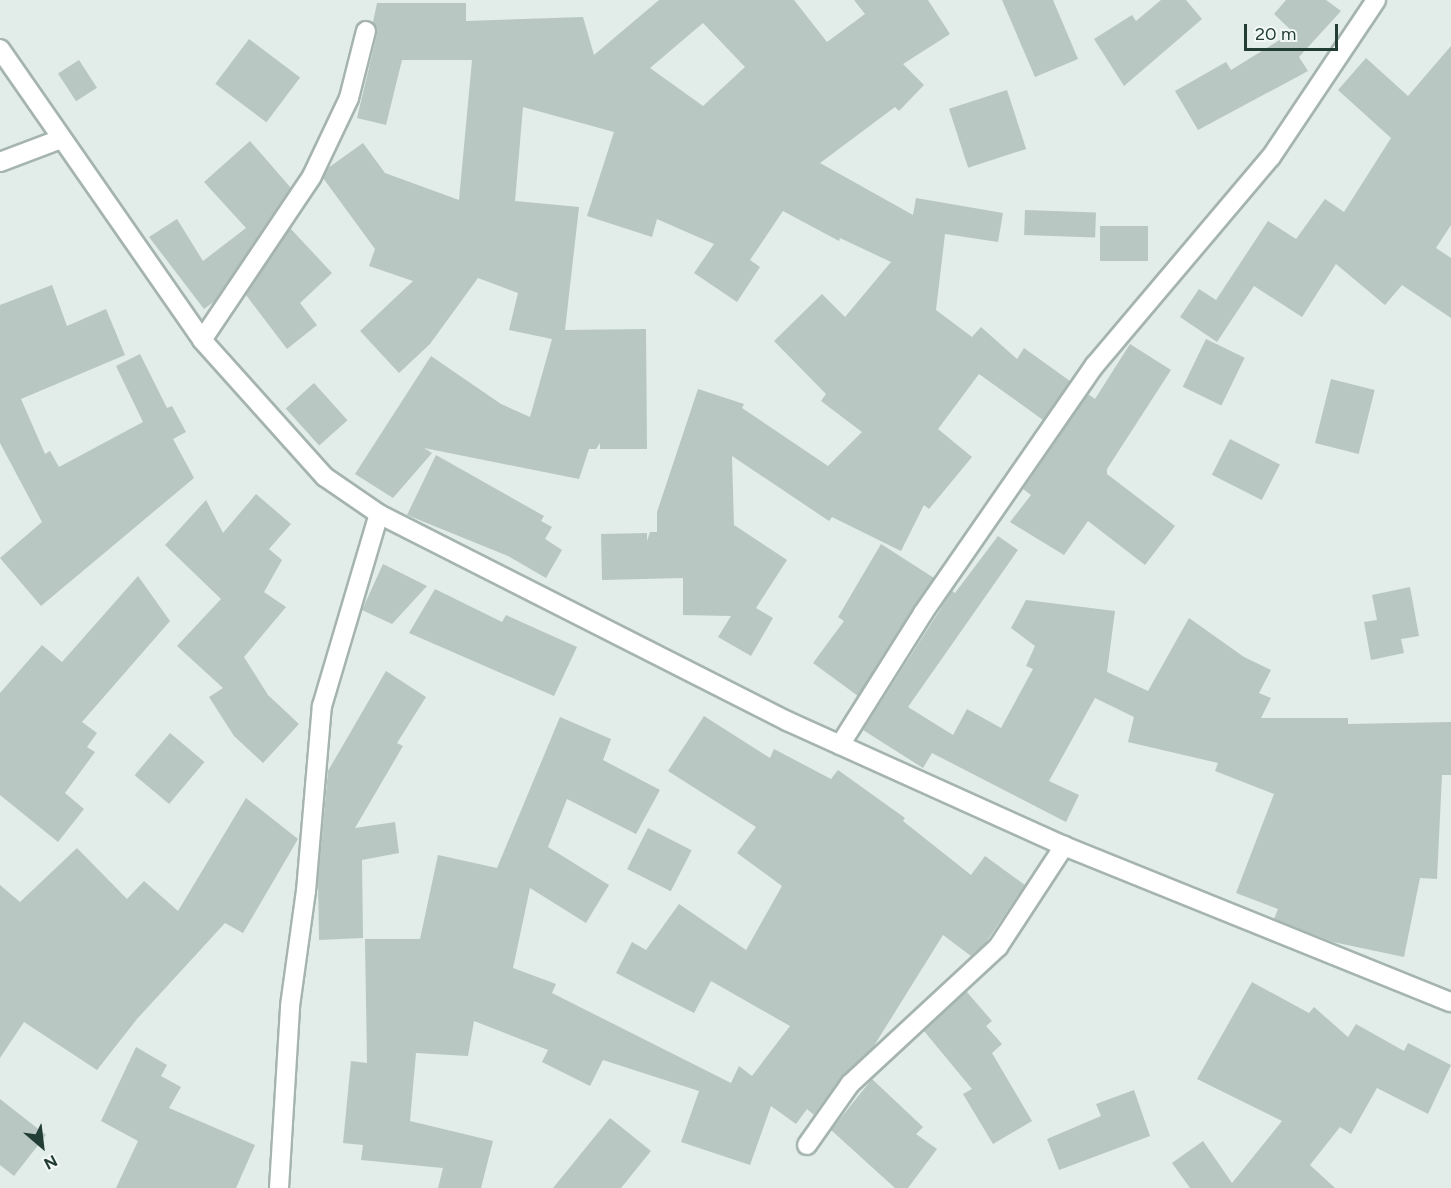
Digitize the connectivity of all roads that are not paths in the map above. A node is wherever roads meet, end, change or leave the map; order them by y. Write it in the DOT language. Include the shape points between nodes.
graph roads {
  1 [pos="1376,0"];
  2 [pos="366,31"];
  3 [pos="0,49"];
  4 [pos="61,138"];
  5 [pos="0,162"];
  6 [pos="202,340"];
  7 [pos="379,514"];
  8 [pos="840,745"];
  9 [pos="1064,846"];
  10 [pos="1451,1002"];
  11 [pos="807,1144"];
  12 [pos="279,1188"];
  1 -- 8 [label="street" via="1271,157 1095,365 923,613"];
  2 -- 6 [label="street" via="349,98 312,176"];
  3 -- 4 [label="street"];
  4 -- 5 [label="street"];
  4 -- 6 [label="street"];
  6 -- 7 [label="street" via="325,477"];
  7 -- 8 [label="street"];
  7 -- 12 [label="street" via="322,706 306,891 290,1006"];
  8 -- 9 [label="street"];
  9 -- 10 [label="street"];
  9 -- 11 [label="street" via="998,947 850,1084"];
}
